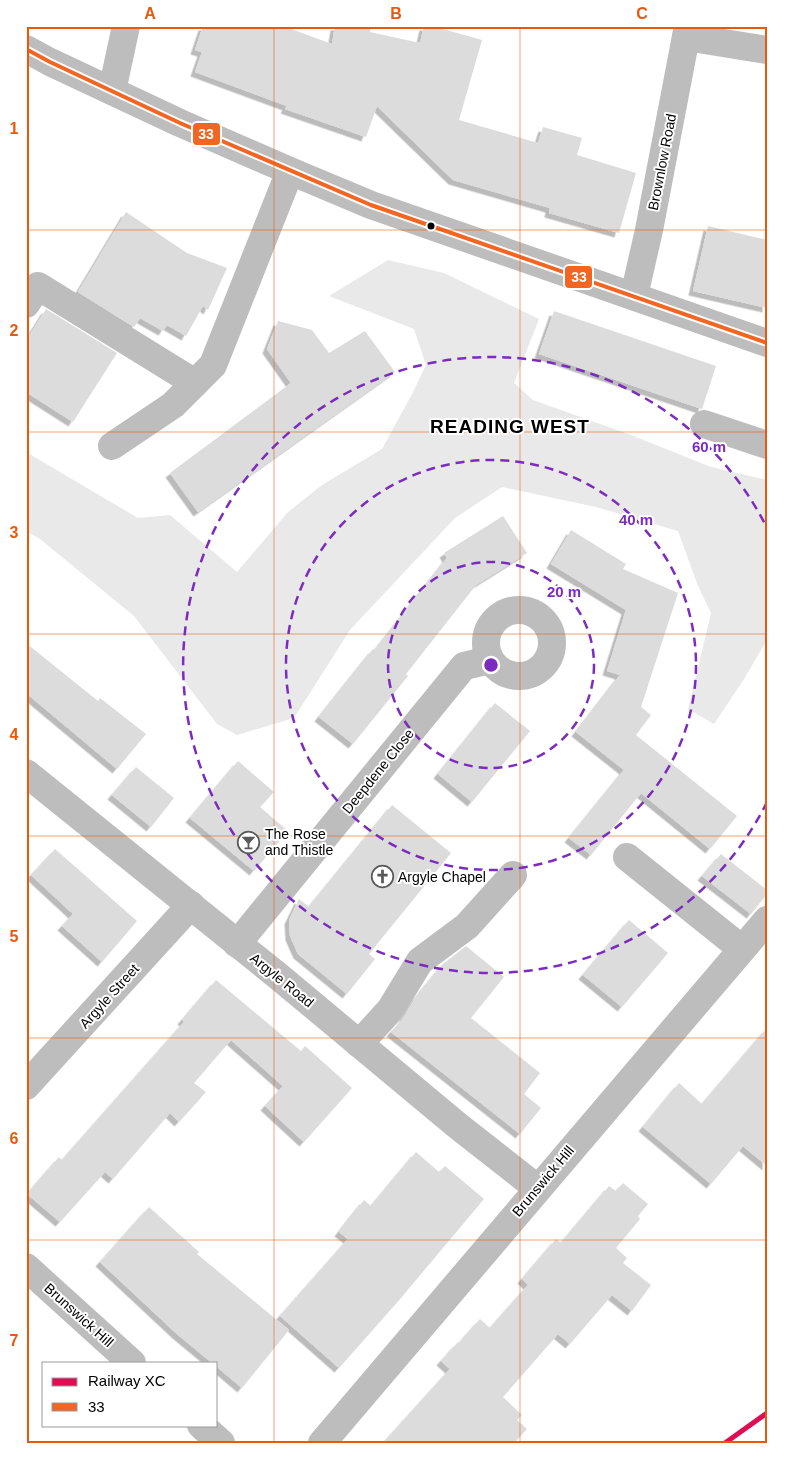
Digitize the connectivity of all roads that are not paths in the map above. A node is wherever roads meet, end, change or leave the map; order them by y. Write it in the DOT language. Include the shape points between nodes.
graph roads {
  1 [pos="126,26"];
  2 [pos="687,31"];
  3 [pos="26,49"];
  4 [pos="767,50"];
  5 [pos="112,92"];
  6 [pos="290,172"];
  7 [pos="634,296"];
  8 [pos="26,304"];
  9 [pos="767,343"];
  10 [pos="195,383"];
  11 [pos="704,424"];
  12 [pos="767,445"];
  13 [pos="112,446"];
  14 [pos="490,660"];
  15 [pos="26,772"];
  16 [pos="627,857"];
  17 [pos="513,875"];
  18 [pos="191,905"];
  19 [pos="767,920"];
  20 [pos="237,944"];
  21 [pos="742,949"];
  22 [pos="359,1044"];
  23 [pos="26,1086"];
  24 [pos="537,1188"];
  25 [pos="26,1268"];
  26 [pos="131,1362"];
  27 [pos="202,1426"];
  28 [pos="221,1443"];
  29 [pos="322,1443"];
  1 -- 5 [label="street"];
  2 -- 4 [label="street"];
  2 -- 7 [label="street, Brownlow Road" via="650,230"];
  3 -- 5 [label="street"];
  5 -- 6 [label="street"];
  6 -- 7 [label="street" via="371,205"];
  6 -- 10 [label="street" via="212,365"];
  7 -- 9 [label="street"];
  8 -- 10 [label="street" via="38,286"];
  10 -- 13 [label="street" via="173,405"];
  11 -- 12 [label="street"];
  14 -- 20 [label="street, Deepdene Close" via="464,666"];
  15 -- 18 [label="street, Argyle Road"];
  16 -- 21 [label="street"];
  17 -- 22 [label="street" via="467,926 420,960 390,1010"];
  18 -- 20 [label="street, Argyle Road"];
  18 -- 23 [label="street, Argyle Street"];
  19 -- 21 [label="street, Brunswick Hill"];
  20 -- 22 [label="street, Argyle Road"];
  21 -- 24 [label="street, Brunswick Hill"];
  22 -- 24 [label="street, Argyle Road"];
  24 -- 29 [label="street, Brunswick Hill"];
  25 -- 26 [label="street, Brunswick Hill"];
  27 -- 28 [label="street"];
}
